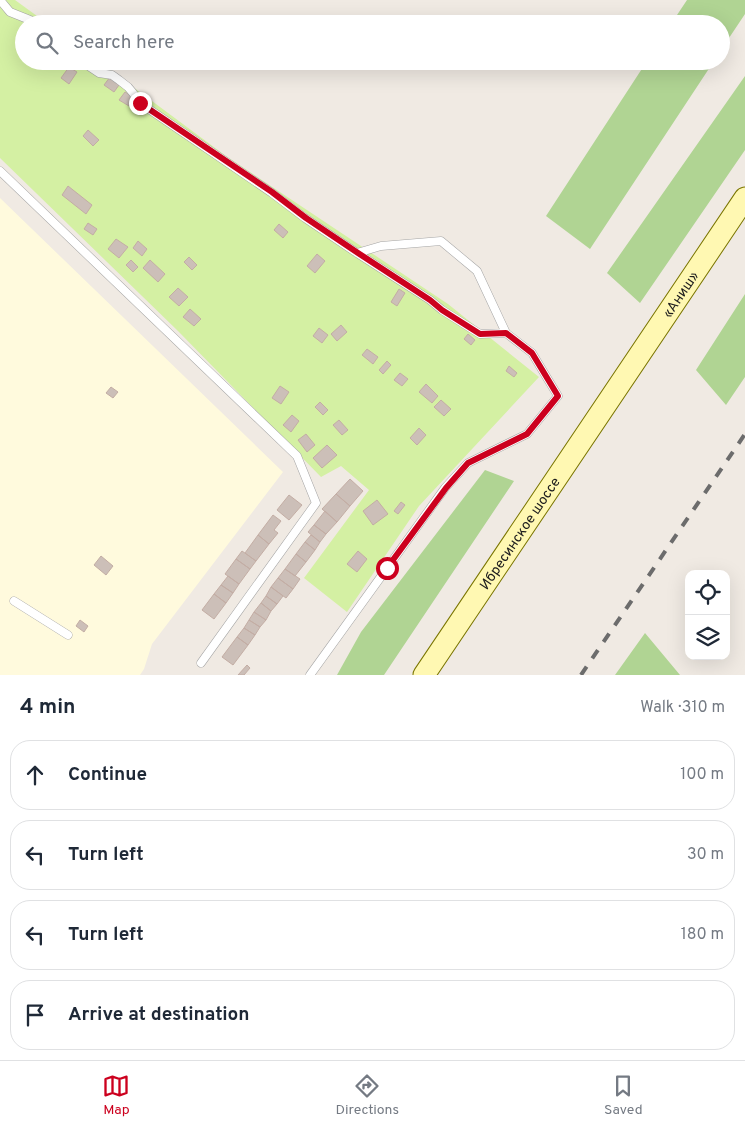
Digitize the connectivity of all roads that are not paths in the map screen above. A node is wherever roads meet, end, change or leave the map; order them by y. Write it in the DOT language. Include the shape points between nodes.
graph roads {
  1 [pos="0,0"];
  2 [pos="18,15"];
  3 [pos="94,70"];
  4 [pos="0,170"];
  5 [pos="745,198"];
  6 [pos="358,253"];
  7 [pos="506,333"];
  8 [pos="615,390"];
  9 [pos="14,601"];
  10 [pos="68,636"];
  11 [pos="201,663"];
  12 [pos="310,675"];
  13 [pos="424,675"];
  1 -- 2 [label="lane" via="10,12"];
  3 -- 6 [label="lane" via="112,75 134,93 140,103"];
  4 -- 11 [label="lane" via="297,456 316,503"];
  5 -- 8 [label="main road, «Аниш»"];
  6 -- 7 [label="lane" via="480,334"];
  6 -- 7 [label="lane" via="380,246 441,241 477,271"];
  7 -- 12 [label="lane" via="532,353 558,396 527,434 462,469"];
  8 -- 13 [label="main road, Ибресинское шоссе"];
  9 -- 10 [label="lane"];
}
